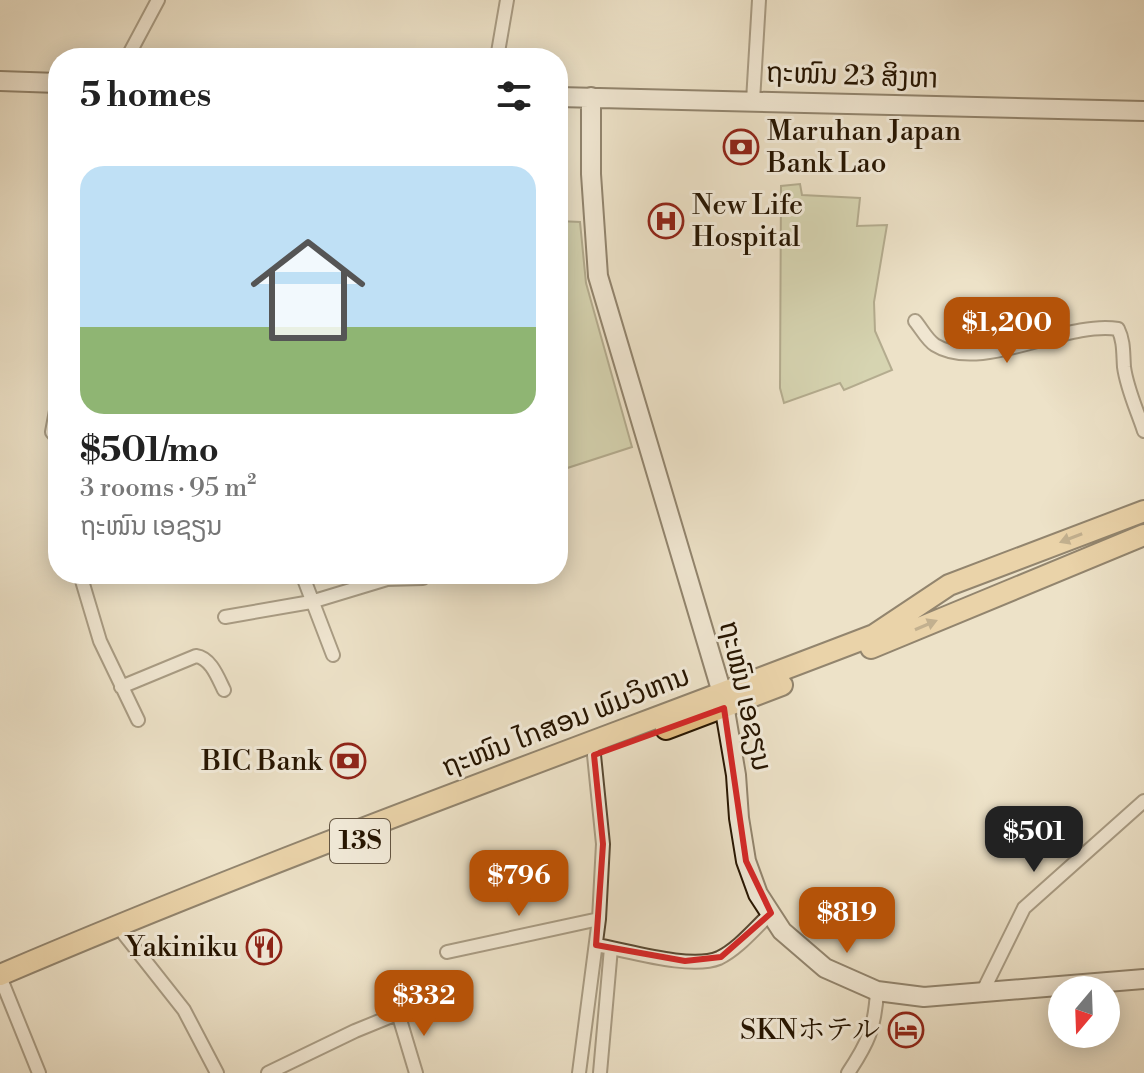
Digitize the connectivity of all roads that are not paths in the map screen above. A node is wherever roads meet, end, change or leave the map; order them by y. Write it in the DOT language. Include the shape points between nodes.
graph roads {
  1 [pos="158,0"];
  2 [pos="507,0"];
  3 [pos="759,0"];
  4 [pos="132,48"];
  5 [pos="499,48"];
  6 [pos="0,81"];
  7 [pos="48,83"];
  8 [pos="568,97"];
  9 [pos="591,97"];
  10 [pos="753,101"];
  11 [pos="1144,111"];
  12 [pos="915,321"];
  13 [pos="1144,431"];
  14 [pos="1144,511"];
  15 [pos="1144,535"];
  16 [pos="83,584"];
  17 [pos="305,584"];
  18 [pos="370,584"];
  19 [pos="311,602"];
  20 [pos="225,617"];
  21 [pos="333,655"];
  22 [pos="121,687"];
  23 [pos="224,690"];
  24 [pos="723,701"];
  25 [pos="138,720"];
  26 [pos="594,755"];
  27 [pos="1144,801"];
  28 [pos="771,913"];
  29 [pos="599,919"];
  30 [pos="124,934"];
  31 [pos="596,945"];
  32 [pos="611,948"];
  33 [pos="447,952"];
  34 [pos="1144,979"];
  35 [pos="1,982"];
  36 [pos="877,991"];
  37 [pos="982,993"];
  38 [pos="426,1002"];
  39 [pos="398,1013"];
  40 [pos="39,1073"];
  41 [pos="217,1073"];
  42 [pos="268,1073"];
  43 [pos="416,1073"];
  44 [pos="579,1073"];
  45 [pos="600,1073"];
  46 [pos="848,1073"];
  1 -- 4 [label="street"];
  2 -- 5 [label="street"];
  3 -- 10 [label="street"];
  6 -- 7 [label="main road"];
  8 -- 9 [label="main road, ຖະໜົນ 23 ສິງຫາ"];
  9 -- 10 [label="main road, ຖະໜົນ 23 ສິງຫາ"];
  9 -- 24 [label="main road, ຖະໜົນ ເອຊຽນ" via="598,276"];
  10 -- 11 [label="main road, ຖະໜົນ 23 ສິງຫາ"];
  12 -- 13 [label="street" via="933,344 968,355 1118,329"];
  14 -- 24 [label="highway, ຖະໜົນ ໄກສອນ ພົມວິຫານ / 13S, one-way" via="949,585 874,635"];
  24 -- 15 [label="highway, ຖະໜົນ ໄກສອນ ພົມວິຫານ / 13S, one-way"];
  16 -- 22 [label="street"];
  17 -- 19 [label="street"];
  18 -- 19 [label="street"];
  19 -- 20 [label="street"];
  19 -- 21 [label="street"];
  22 -- 23 [label="street" via="196,656 210,664"];
  22 -- 25 [label="street"];
  24 -- 26 [label="highway, ຖະໜົນ ໄກສອນ ພົມວິຫານ / 13S"];
  24 -- 28 [label="main road, ຖະໜົນ ເອຊຽນ" via="746,861"];
  24 -- 35 [label="highway, ຖະໜົນ ໄກສອນ ພົມວິຫານ / 13S" via="358,829 117,925"];
  26 -- 29 [label="street" via="603,844"];
  26 -- 30 [label="highway, ຖະໜົນ ໄກສອນ ພົມວິຫານ / 13S"];
  27 -- 37 [label="street" via="1024,908"];
  28 -- 32 [label="street" via="731,950 708,961"];
  28 -- 36 [label="main road, ຖະໜົນ ເອຊຽນ" via="782,931 825,968"];
  29 -- 31 [label="street"];
  29 -- 33 [label="street"];
  30 -- 35 [label="highway, ຖະໜົນ ໄກສອນ ພົມວິຫານ / 13S"];
  30 -- 41 [label="street" via="184,1010"];
  31 -- 32 [label="street"];
  31 -- 44 [label="street"];
  32 -- 45 [label="street"];
  34 -- 37 [label="main road, ຖະໜົນ ເອຊຽນ"];
  35 -- 40 [label="street"];
  36 -- 37 [label="main road, ຖະໜົນ ເອຊຽນ" via="924,997"];
  36 -- 46 [label="street" via="868,1043"];
  38 -- 39 [label="street"];
  39 -- 42 [label="street"];
  39 -- 43 [label="street"];
}
